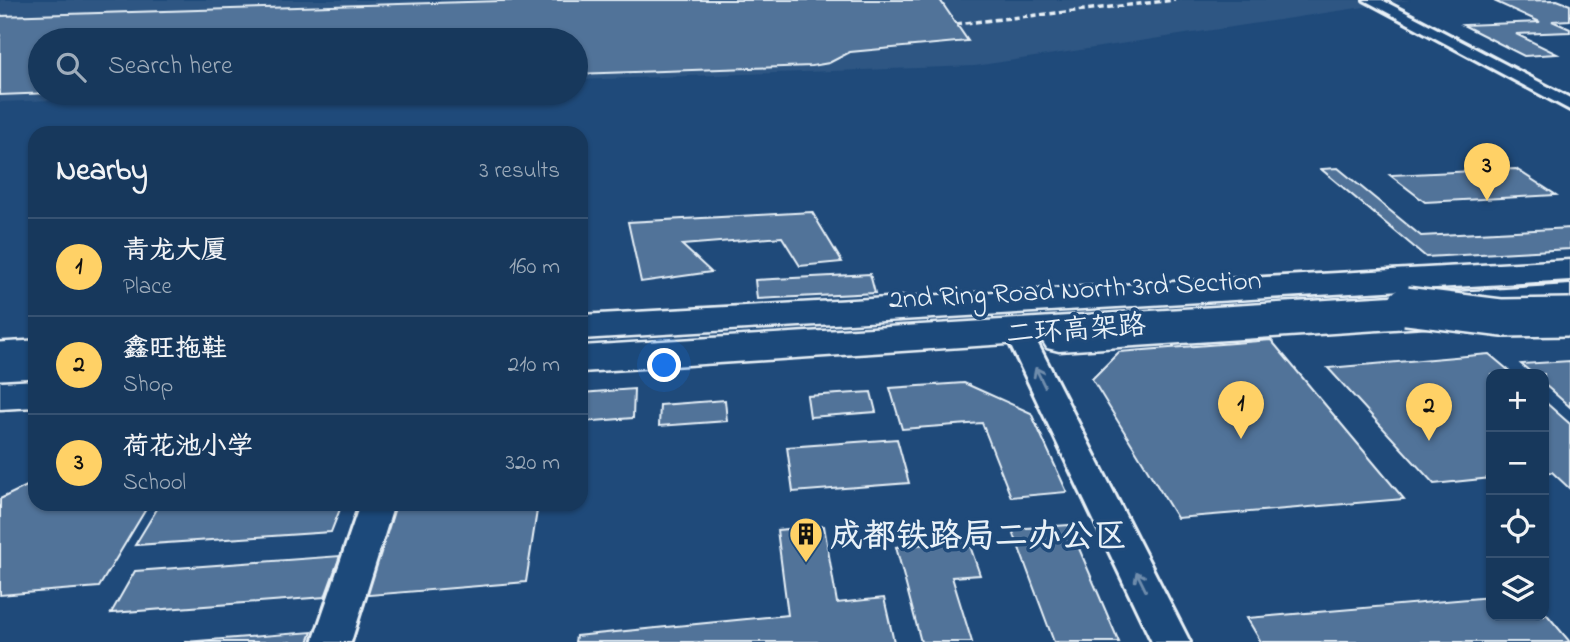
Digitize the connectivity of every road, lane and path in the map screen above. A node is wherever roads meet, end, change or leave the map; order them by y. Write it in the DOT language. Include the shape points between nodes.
graph roads {
  1 [pos="1371,0"];
  2 [pos="1570,105"];
  3 [pos="1570,262"];
  4 [pos="1570,270"];
  5 [pos="1570,296"];
  6 [pos="1406,306"];
  7 [pos="1570,311"];
  8 [pos="588,317"];
  9 [pos="1570,317"];
  10 [pos="588,327"];
  11 [pos="1023,342"];
  12 [pos="28,349"];
  13 [pos="0,351"];
  14 [pos="28,359"];
  15 [pos="588,359"];
  16 [pos="0,360"];
  17 [pos="588,369"];
  18 [pos="28,393"];
  19 [pos="0,395"];
  20 [pos="28,402"];
  21 [pos="0,404"];
  22 [pos="375,511"];
  23 [pos="332,642"];
  24 [pos="1171,642"];
  1 -- 2 [label="street"];
  3 -- 8 [label="main road, 2nd Ring Road North 3rd Section"];
  4 -- 10 [label="highway, 二环高架路"];
  5 -- 6 [label="highway, 二环高架路, bridge"];
  6 -- 9 [label="highway, bridge" via="1502,318"];
  6 -- 15 [label="highway, 二环高架路"];
  7 -- 11 [label="main road, 2nd Ring Road North 3rd Section"];
  11 -- 17 [label="main road, 2nd Ring Road North 3rd Section"];
  24 -- 11 [label="street, one-way"];
  12 -- 13 [label="main road"];
  14 -- 16 [label="highway, bridge"];
  18 -- 19 [label="highway"];
  20 -- 21 [label="main road"];
  22 -- 23 [label="street"];
}
